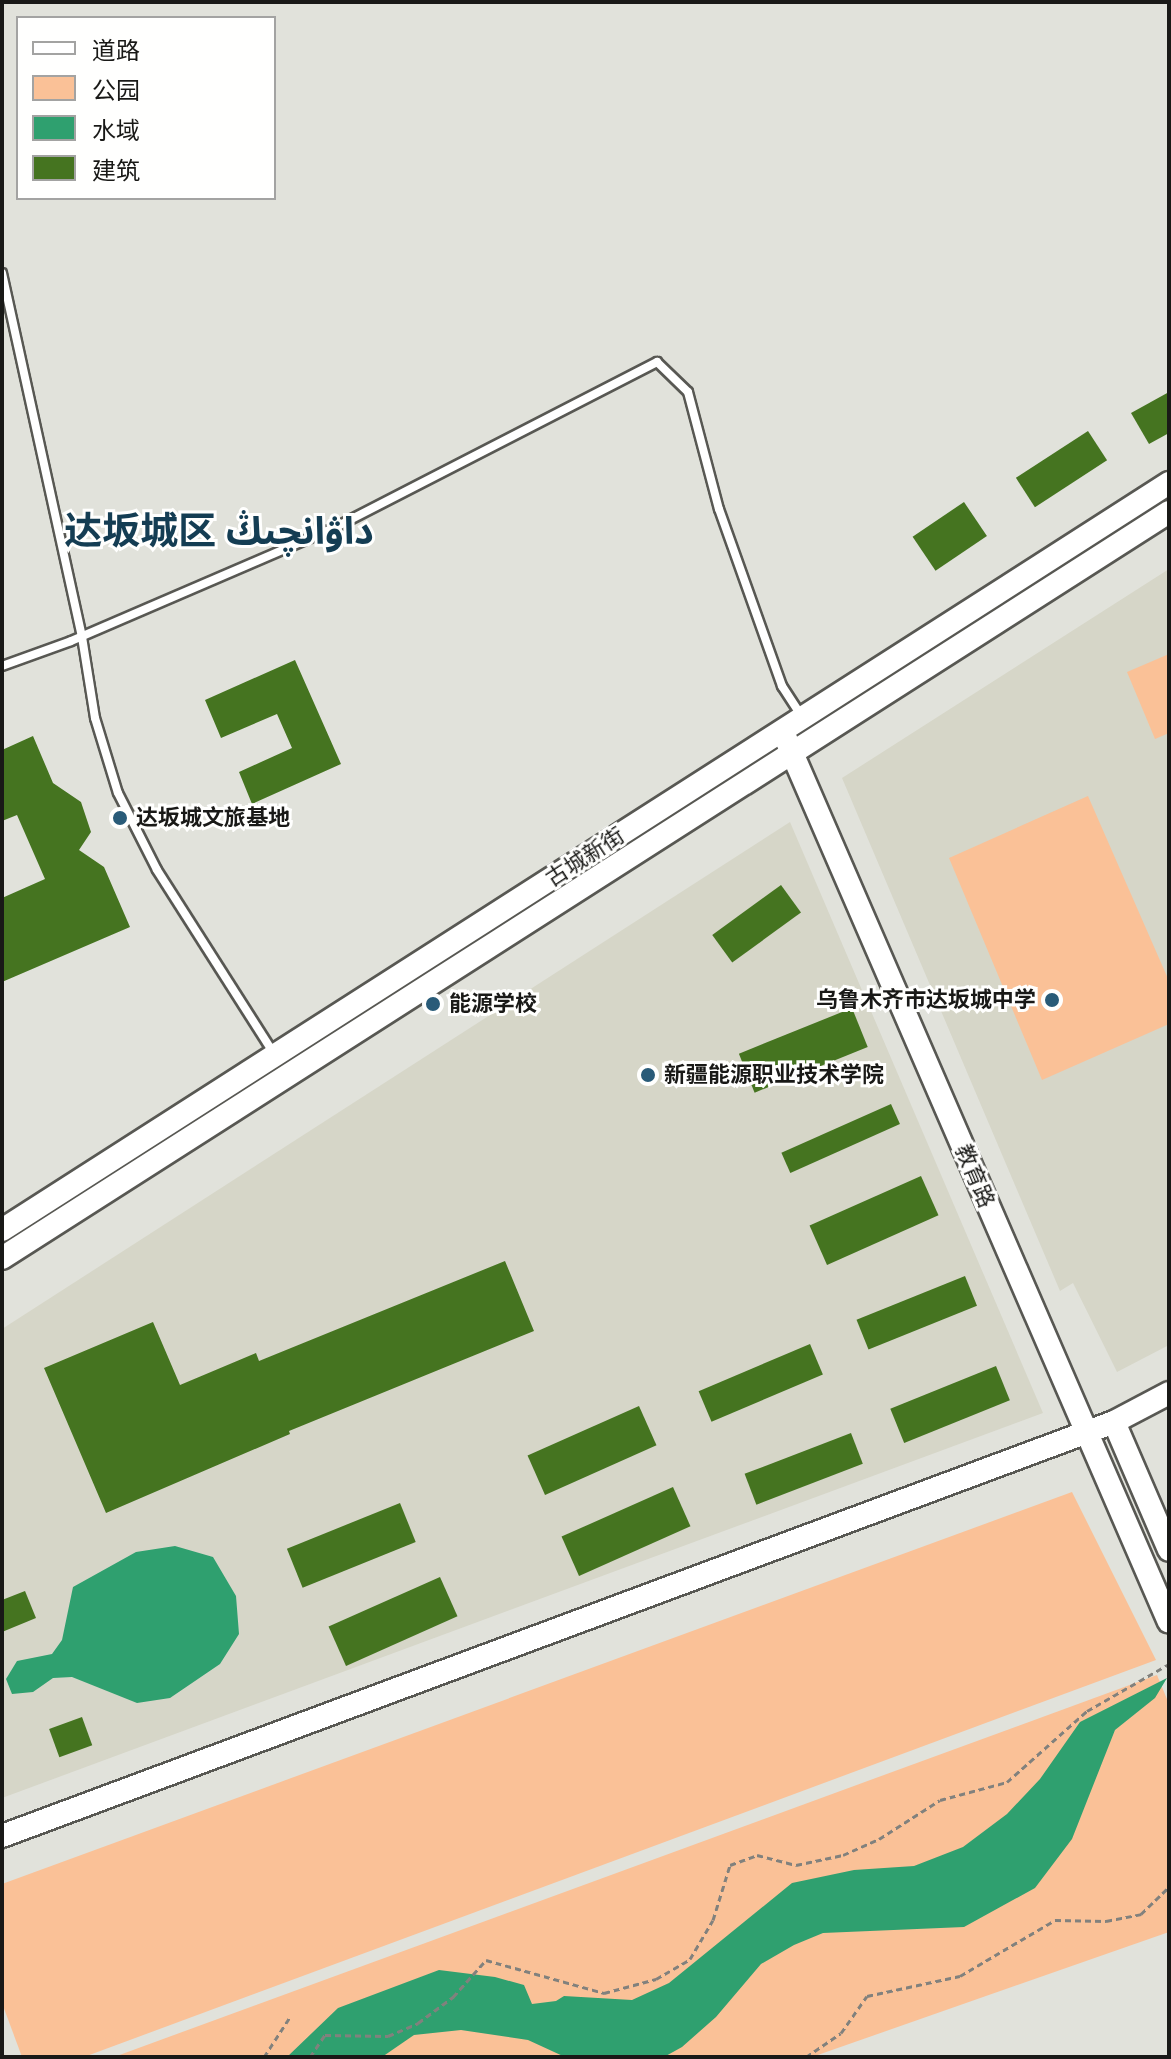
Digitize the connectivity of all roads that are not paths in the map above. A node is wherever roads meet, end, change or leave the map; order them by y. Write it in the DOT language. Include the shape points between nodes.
graph roads {
  1 [pos="2,273"];
  2 [pos="1169,483"];
  3 [pos="1169,512"];
  4 [pos="82,637"];
  5 [pos="2,666"];
  6 [pos="803,718"];
  7 [pos="782,731"];
  8 [pos="792,752"];
  9 [pos="275,1055"];
  10 [pos="288,1075"];
  11 [pos="2,1230"];
  12 [pos="2,1258"];
  13 [pos="1169,1393"];
  14 [pos="1114,1422"];
  15 [pos="1086,1433"];
  16 [pos="1169,1550"];
  17 [pos="1169,1622"];
  18 [pos="2,1836"];
  1 -- 4 [label="lane"];
  2 -- 6 [label="main road, 古城新街"];
  3 -- 8 [label="main road, 古城新街"];
  4 -- 5 [label="lane"];
  4 -- 6 [label="lane" via="338,526 657,362 688,392 719,509 782,686"];
  4 -- 9 [label="lane" via="95,718 118,793 187,920"];
  6 -- 7 [label="main road, 古城新街"];
  7 -- 8 [label="main road, 教育路"];
  7 -- 9 [label="main road, 古城新街"];
  8 -- 10 [label="main road, 古城新街"];
  8 -- 15 [label="main road, 教育路"];
  9 -- 10 [label="lane"];
  9 -- 11 [label="main road, 古城新街"];
  10 -- 12 [label="main road, 古城新街"];
  13 -- 14 [label="main road"];
  14 -- 15 [label="main road"];
  14 -- 16 [label="main road"];
  15 -- 17 [label="main road, 教育路"];
  15 -- 18 [label="main road"];
}
